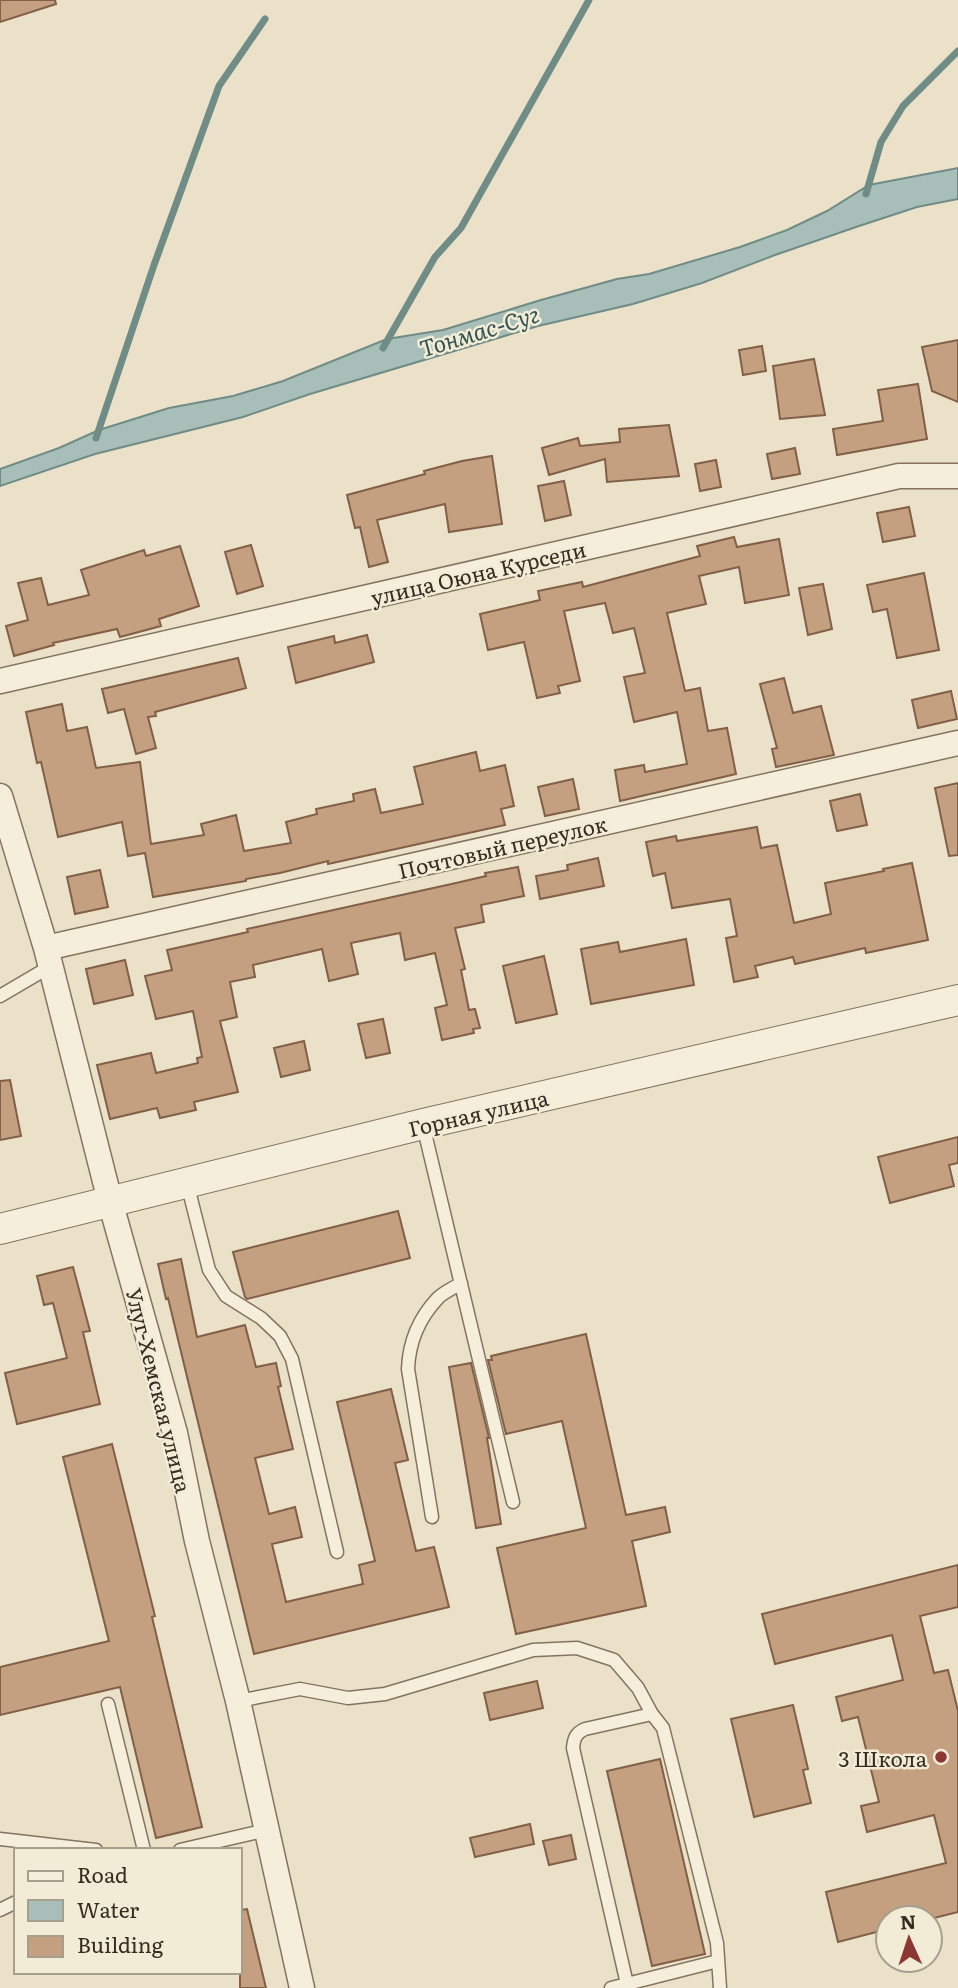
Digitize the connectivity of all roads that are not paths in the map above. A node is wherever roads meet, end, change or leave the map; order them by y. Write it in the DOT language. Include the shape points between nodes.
graph roads {
  1 [pos="958,476"];
  2 [pos="0,681"];
  3 [pos="958,743"];
  4 [pos="0,796"];
  5 [pos="48,957"];
  6 [pos="0,996"];
  7 [pos="958,1000"];
  8 [pos="423,1125"];
  9 [pos="187,1182"];
  10 [pos="110,1201"];
  11 [pos="0,1229"];
  12 [pos="461,1283"];
  13 [pos="513,1502"];
  14 [pos="432,1517"];
  15 [pos="337,1552"];
  16 [pos="238,1701"];
  17 [pos="108,1704"];
  18 [pos="652,1714"];
  19 [pos="267,1830"];
  20 [pos="0,1839"];
  21 [pos="79,1848"];
  22 [pos="144,1848"];
  23 [pos="189,1848"];
  24 [pos="718,1961"];
  25 [pos="627,1984"];
  26 [pos="302,1988"];
  27 [pos="611,1988"];
  28 [pos="720,1988"];
  1 -- 2 [label="street, улица Оюна Курседи" via="900,476"];
  3 -- 5 [label="street, Почтовый переулок"];
  4 -- 5 [label="street, Улуг-Хемская улица"];
  5 -- 6 [label="lane"];
  5 -- 10 [label="street, Улуг-Хемская улица"];
  7 -- 8 [label="street, Горная улица"];
  8 -- 9 [label="street, Горная улица"];
  8 -- 12 [label="lane"];
  9 -- 10 [label="street, Горная улица"];
  9 -- 15 [label="lane" via="209,1270 226,1296 280,1336 292,1359"];
  10 -- 11 [label="street, Горная улица"];
  10 -- 16 [label="street, Улуг-Хемская улица" via="175,1433"];
  12 -- 13 [label="lane"];
  12 -- 14 [label="lane" via="438,1298 414,1334 409,1351"];
  16 -- 18 [label="lane" via="300,1689 348,1698 385,1694 533,1650 577,1648 614,1660 638,1688"];
  16 -- 19 [label="street, Улуг-Хемская улица"];
  17 -- 22 [label="lane"];
  18 -- 24 [label="lane" via="663,1728"];
  18 -- 25 [label="lane" via="585,1729 573,1740"];
  19 -- 23 [label="lane"];
  19 -- 26 [label="street, Улуг-Хемская улица"];
  20 -- 21 [label="lane"];
  24 -- 25 [label="lane"];
  24 -- 28 [label="lane"];
  25 -- 27 [label="lane"];
}
